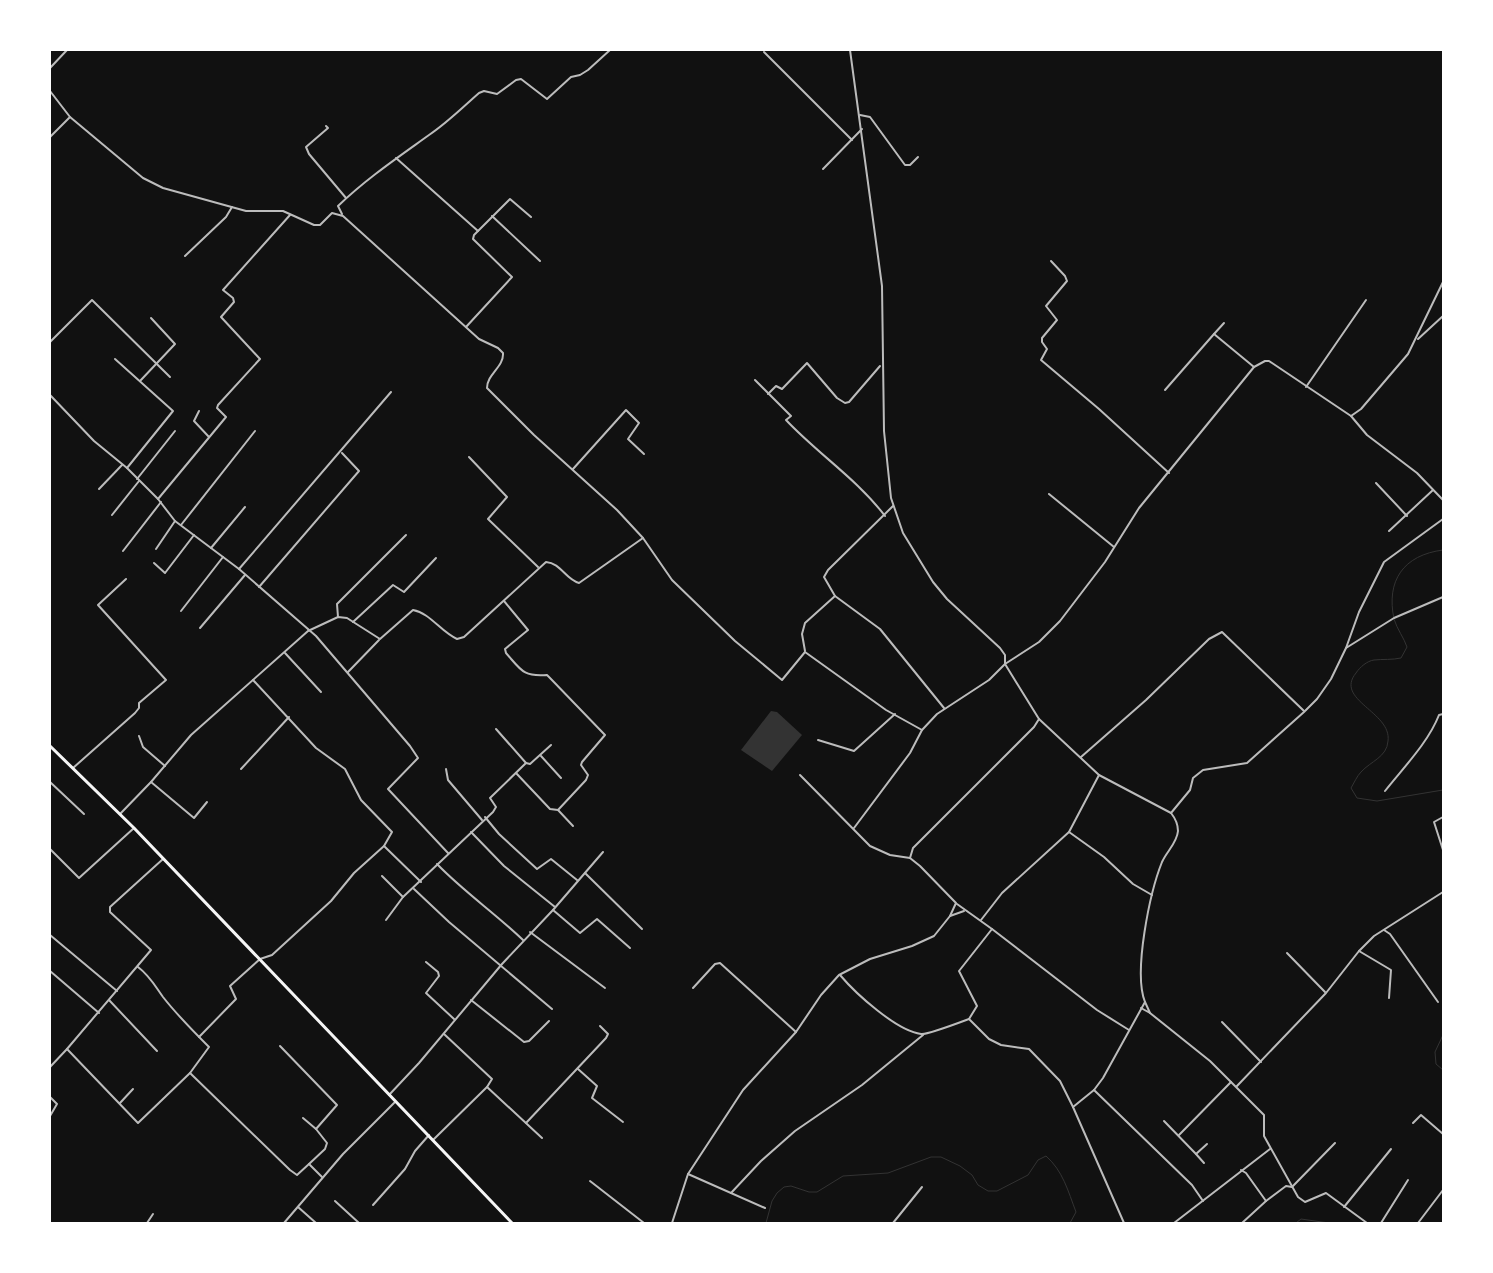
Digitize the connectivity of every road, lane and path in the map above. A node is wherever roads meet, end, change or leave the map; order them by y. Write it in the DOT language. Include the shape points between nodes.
graph roads {
  1 [pos="67,50"];
  2 [pos="610,50"];
  3 [pos="850,50"];
  4 [pos="764,52"];
  5 [pos="50,68"];
  6 [pos="50,91"];
  7 [pos="860,115"];
  8 [pos="70,117"];
  9 [pos="326,126"];
  10 [pos="862,129"];
  11 [pos="50,137"];
  12 [pos="852,140"];
  13 [pos="396,158"];
  14 [pos="918,158"];
  15 [pos="823,169"];
  16 [pos="346,198"];
  17 [pos="232,207"];
  18 [pos="290,215"];
  19 [pos="343,216"];
  20 [pos="492,216"];
  21 [pos="531,217"];
  22 [pos="478,231"];
  23 [pos="185,256"];
  24 [pos="540,261"];
  25 [pos="1052,261"];
  26 [pos="1443,282"];
  27 [pos="1366,300"];
  28 [pos="1443,316"];
  29 [pos="151,318"];
  30 [pos="1224,323"];
  31 [pos="466,327"];
  32 [pos="1214,334"];
  33 [pos="1416,340"];
  34 [pos="50,342"];
  35 [pos="115,359"];
  36 [pos="157,364"];
  37 [pos="882,365"];
  38 [pos="1254,367"];
  39 [pos="170,377"];
  40 [pos="755,380"];
  41 [pos="140,381"];
  42 [pos="1306,387"];
  43 [pos="1166,390"];
  44 [pos="391,392"];
  45 [pos="768,394"];
  46 [pos="50,395"];
  47 [pos="199,411"];
  48 [pos="1351,416"];
  49 [pos="175,431"];
  50 [pos="255,431"];
  51 [pos="209,437"];
  52 [pos="341,452"];
  53 [pos="644,454"];
  54 [pos="469,456"];
  55 [pos="122,464"];
  56 [pos="127,468"];
  57 [pos="573,469"];
  58 [pos="1169,473"];
  59 [pos="138,480"];
  60 [pos="1376,483"];
  61 [pos="99,489"];
  62 [pos="1433,490"];
  63 [pos="1049,494"];
  64 [pos="158,499"];
  65 [pos="1443,500"];
  66 [pos="161,502"];
  67 [pos="893,506"];
  68 [pos="245,507"];
  69 [pos="112,515"];
  70 [pos="885,516"];
  71 [pos="1407,516"];
  72 [pos="1443,519"];
  73 [pos="175,521"];
  74 [pos="181,525"];
  75 [pos="1389,531"];
  76 [pos="194,535"];
  77 [pos="406,535"];
  78 [pos="643,538"];
  79 [pos="1114,547"];
  80 [pos="211,548"];
  81 [pos="156,549"];
  82 [pos="123,551"];
  83 [pos="223,556"];
  84 [pos="436,558"];
  85 [pos="154,563"];
  86 [pos="538,567"];
  87 [pos="239,569"];
  88 [pos="245,575"];
  89 [pos="126,579"];
  90 [pos="259,587"];
  91 [pos="835,596"];
  92 [pos="1443,597"];
  93 [pos="504,601"];
  94 [pos="181,611"];
  95 [pos="338,617"];
  96 [pos="353,622"];
  97 [pos="200,628"];
  98 [pos="308,631"];
  99 [pos="380,640"];
  100 [pos="1346,648"];
  101 [pos="285,652"];
  102 [pos="805,652"];
  103 [pos="1005,664"];
  104 [pos="348,672"];
  105 [pos="253,680"];
  106 [pos="320,692"];
  107 [pos="944,708"];
  108 [pos="1304,712"];
  109 [pos="894,714"];
  110 [pos="1443,714"];
  111 [pos="289,717"];
  112 [pos="1039,719"];
  113 [pos="496,729"];
  114 [pos="922,730"];
  115 [pos="139,736"];
  116 [pos="818,740"];
  117 [pos="551,745"];
  118 [pos="50,746"];
  119 [pos="540,755"];
  120 [pos="1081,757"];
  121 [pos="526,764"];
  122 [pos="165,766"];
  123 [pos="73,768"];
  124 [pos="242,769"];
  125 [pos="446,769"];
  126 [pos="516,773"];
  127 [pos="800,775"];
  128 [pos="1100,775"];
  129 [pos="561,778"];
  130 [pos="50,782"];
  131 [pos="151,782"];
  132 [pos="1385,791"];
  133 [pos="207,802"];
  134 [pos="558,810"];
  135 [pos="1171,813"];
  136 [pos="84,814"];
  137 [pos="120,814"];
  138 [pos="485,817"];
  139 [pos="1443,817"];
  140 [pos="482,820"];
  141 [pos="572,826"];
  142 [pos="134,828"];
  143 [pos="854,828"];
  144 [pos="471,832"];
  145 [pos="1069,832"];
  146 [pos="384,846"];
  147 [pos="50,849"];
  148 [pos="1443,850"];
  149 [pos="603,852"];
  150 [pos="448,853"];
  151 [pos="910,858"];
  152 [pos="162,859"];
  153 [pos="436,864"];
  154 [pos="584,873"];
  155 [pos="382,876"];
  156 [pos="577,880"];
  157 [pos="422,882"];
  158 [pos="414,888"];
  159 [pos="1443,892"];
  160 [pos="1152,894"];
  161 [pos="403,897"];
  162 [pos="956,903"];
  163 [pos="554,908"];
  164 [pos="964,911"];
  165 [pos="950,916"];
  166 [pos="386,920"];
  167 [pos="981,920"];
  168 [pos="642,929"];
  169 [pos="992,930"];
  170 [pos="1384,930"];
  171 [pos="530,932"];
  172 [pos="50,935"];
  173 [pos="523,940"];
  174 [pos="630,948"];
  175 [pos="1359,951"];
  176 [pos="1287,953"];
  177 [pos="260,959"];
  178 [pos="426,962"];
  179 [pos="502,964"];
  180 [pos="138,967"];
  181 [pos="50,971"];
  182 [pos="839,975"];
  183 [pos="605,988"];
  184 [pos="693,988"];
  185 [pos="117,991"];
  186 [pos="1326,993"];
  187 [pos="1389,998"];
  188 [pos="109,1000"];
  189 [pos="471,1000"];
  190 [pos="1145,1002"];
  191 [pos="1438,1002"];
  192 [pos="1141,1008"];
  193 [pos="552,1009"];
  194 [pos="99,1013"];
  195 [pos="1150,1013"];
  196 [pos="454,1019"];
  197 [pos="969,1020"];
  198 [pos="549,1021"];
  199 [pos="1222,1022"];
  200 [pos="600,1026"];
  201 [pos="1128,1030"];
  202 [pos="796,1032"];
  203 [pos="443,1034"];
  204 [pos="923,1035"];
  205 [pos="199,1037"];
  206 [pos="280,1046"];
  207 [pos="67,1049"];
  208 [pos="158,1051"];
  209 [pos="1261,1062"];
  210 [pos="50,1067"];
  211 [pos="578,1070"];
  212 [pos="190,1073"];
  213 [pos="1231,1082"];
  214 [pos="487,1086"];
  215 [pos="1237,1086"];
  216 [pos="133,1090"];
  217 [pos="1094,1090"];
  218 [pos="389,1095"];
  219 [pos="50,1097"];
  220 [pos="395,1102"];
  221 [pos="120,1103"];
  222 [pos="1073,1107"];
  223 [pos="50,1116"];
  224 [pos="303,1118"];
  225 [pos="1164,1121"];
  226 [pos="623,1122"];
  227 [pos="526,1123"];
  228 [pos="1413,1123"];
  229 [pos="316,1129"];
  230 [pos="1443,1134"];
  231 [pos="428,1135"];
  232 [pos="1179,1135"];
  233 [pos="542,1138"];
  234 [pos="433,1140"];
  235 [pos="1336,1143"];
  236 [pos="1207,1144"];
  237 [pos="1270,1149"];
  238 [pos="1391,1149"];
  239 [pos="1196,1154"];
  240 [pos="1204,1163"];
  241 [pos="309,1164"];
  242 [pos="1241,1170"];
  243 [pos="688,1174"];
  244 [pos="322,1177"];
  245 [pos="1408,1180"];
  246 [pos="590,1181"];
  247 [pos="922,1187"];
  248 [pos="1292,1187"];
  249 [pos="1443,1190"];
  250 [pos="731,1193"];
  251 [pos="335,1201"];
  252 [pos="1203,1201"];
  253 [pos="1266,1201"];
  254 [pos="373,1205"];
  255 [pos="298,1207"];
  256 [pos="765,1208"];
  257 [pos="1344,1208"];
  258 [pos="154,1214"];
  259 [pos="147,1223"];
  260 [pos="284,1223"];
  261 [pos="316,1223"];
  262 [pos="359,1223"];
  263 [pos="512,1223"];
  264 [pos="644,1223"];
  265 [pos="672,1223"];
  266 [pos="893,1223"];
  267 [pos="1124,1223"];
  268 [pos="1174,1223"];
  269 [pos="1242,1223"];
  270 [pos="1367,1223"];
  271 [pos="1381,1223"];
  272 [pos="1418,1223"];
  1 -- 5 [label="street"];
  2 -- 13 [label="street" via="588,70 571,78 547,98 521,79 497,94 484,91"];
  3 -- 7 [label="street"];
  4 -- 12 [label="street"];
  6 -- 8 [label="street"];
  7 -- 10 [label="street"];
  7 -- 14 [label="street" via="870,116 905,166"];
  8 -- 11 [label="street"];
  8 -- 17 [label="street" via="143,178 163,188"];
  9 -- 16 [label="street" via="328,128 306,147"];
  10 -- 12 [label="street"];
  10 -- 37 [label="street" via="882,286"];
  12 -- 15 [label="street"];
  13 -- 16 [label="street"];
  13 -- 22 [label="street"];
  16 -- 19 [label="street" via="337,209"];
  17 -- 18 [label="street" via="246,211 276,210"];
  17 -- 23 [label="street" via="226,217"];
  18 -- 19 [label="street" via="314,225 320,225 332,213"];
  18 -- 51 [label="street" via="223,290 234,302 220,317 260,360 218,405 226,417"];
  19 -- 31 [label="street"];
  20 -- 21 [label="street" via="510,199"];
  20 -- 22 [label="street"];
  20 -- 24 [label="street"];
  22 -- 31 [label="street" via="472,239 512,277"];
  25 -- 58 [label="street" via="1067,281 1046,306 1057,320 1042,338 1047,349 1041,360"];
  26 -- 33 [label="street"];
  27 -- 42 [label="street"];
  28 -- 33 [label="street"];
  29 -- 36 [label="street" via="175,344"];
  30 -- 32 [label="street"];
  31 -- 57 [label="street" via="503,353 487,388"];
  32 -- 38 [label="street"];
  32 -- 43 [label="street"];
  33 -- 48 [label="street" via="1361,409"];
  34 -- 36 [label="street" via="92,300"];
  35 -- 41 [label="street"];
  36 -- 39 [label="street"];
  36 -- 41 [label="street"];
  37 -- 45 [label="street" via="849,402 837,398 807,363 782,389 776,386"];
  37 -- 67 [label="street" via="884,432"];
  38 -- 42 [label="street" via="1269,361"];
  38 -- 58 [label="street"];
  40 -- 45 [label="street"];
  41 -- 56 [label="street" via="172,412"];
  42 -- 48 [label="street"];
  44 -- 52 [label="street"];
  45 -- 70 [label="street" via="791,416 786,420"];
  46 -- 55 [label="street" via="94,441"];
  47 -- 51 [label="street" via="194,421"];
  48 -- 62 [label="street" via="1367,435 1417,473"];
  49 -- 59 [label="street"];
  50 -- 74 [label="street"];
  51 -- 64 [label="street"];
  52 -- 87 [label="street"];
  52 -- 90 [label="street" via="358,471"];
  53 -- 57 [label="street" via="628,439 639,424 626,410"];
  54 -- 86 [label="street" via="507,497 488,519"];
  55 -- 56 [label="street"];
  55 -- 61 [label="street"];
  56 -- 59 [label="street"];
  57 -- 78 [label="street"];
  58 -- 79 [label="street" via="1139,508"];
  59 -- 64 [label="street"];
  59 -- 69 [label="street"];
  60 -- 71 [label="street"];
  62 -- 65 [label="street"];
  62 -- 71 [label="street"];
  63 -- 79 [label="street"];
  64 -- 66 [label="street"];
  66 -- 73 [label="street"];
  66 -- 82 [label="street"];
  67 -- 70 [label="street"];
  67 -- 103 [label="street" via="903,533 933,582 1000,648 1005,655"];
  68 -- 80 [label="street"];
  70 -- 91 [label="street" via="828,570 824,577"];
  71 -- 75 [label="street"];
  72 -- 100 [label="street" via="1384,562 1359,612"];
  73 -- 74 [label="street"];
  73 -- 81 [label="street"];
  74 -- 76 [label="street"];
  76 -- 80 [label="street"];
  76 -- 85 [label="street" via="165,573"];
  77 -- 95 [label="street" via="337,604"];
  78 -- 86 [label="street" via="579,583 552,562"];
  78 -- 102 [label="street" via="672,580 735,641 782,680"];
  79 -- 103 [label="street" via="1060,620 1038,642"];
  80 -- 83 [label="street"];
  83 -- 87 [label="street"];
  83 -- 94 [label="street"];
  84 -- 96 [label="street" via="404,592 393,585"];
  86 -- 93 [label="street"];
  87 -- 88 [label="street"];
  88 -- 90 [label="street"];
  88 -- 97 [label="street"];
  89 -- 123 [label="street" via="98,605 166,680 139,703 135,713"];
  90 -- 98 [label="street"];
  91 -- 102 [label="street" via="802,629"];
  91 -- 107 [label="street" via="880,629"];
  92 -- 100 [label="street" via="1394,618"];
  93 -- 99 [label="street" via="464,637 457,639 448,635 420,611 413,610"];
  93 -- 134 [label="street" via="528,630 505,649 506,652 524,672 536,678 547,675 605,735 582,762 588,774 586,780"];
  95 -- 96 [label="street"];
  95 -- 98 [label="street"];
  96 -- 99 [label="street"];
  98 -- 101 [label="street"];
  98 -- 104 [label="street"];
  99 -- 104 [label="street"];
  100 -- 108 [label="street" via="1317,699"];
  101 -- 105 [label="street"];
  101 -- 106 [label="street"];
  102 -- 109 [label="street"];
  103 -- 107 [label="street" via="989,680"];
  103 -- 112 [label="street"];
  104 -- 150 [label="street" via="417,754 416,762 388,789"];
  105 -- 111 [label="street"];
  105 -- 122 [label="street" via="191,735"];
  107 -- 114 [label="street"];
  108 -- 120 [label="street" via="1222,632 1209,639"];
  108 -- 135 [label="street" via="1246,763 1203,770"];
  109 -- 114 [label="street"];
  109 -- 116 [label="street" via="854,751"];
  110 -- 132 [label="street" via="1439,715"];
  111 -- 124 [label="street"];
  111 -- 146 [label="street" via="316,748 345,769 361,800 390,828 392,832"];
  112 -- 120 [label="street"];
  112 -- 151 [label="street" via="913,848"];
  113 -- 121 [label="street"];
  114 -- 143 [label="street" via="910,753"];
  115 -- 122 [label="street" via="143,747"];
  117 -- 119 [label="street"];
  118 -- 123 [label="main road"];
  119 -- 121 [label="street"];
  119 -- 129 [label="street"];
  120 -- 128 [label="street"];
  121 -- 126 [label="street"];
  122 -- 131 [label="street"];
  123 -- 137 [label="main road"];
  125 -- 140 [label="street" via="448,780"];
  126 -- 134 [label="street" via="550,809"];
  126 -- 138 [label="street" via="490,798 496,807"];
  127 -- 143 [label="street"];
  128 -- 135 [label="street"];
  128 -- 145 [label="street"];
  130 -- 136 [label="street"];
  131 -- 133 [label="street" via="194,818"];
  131 -- 137 [label="street"];
  134 -- 141 [label="street"];
  135 -- 160 [label="street" via="1178,830 1176,841 1163,859"];
  137 -- 142 [label="main road"];
  138 -- 140 [label="street"];
  138 -- 156 [label="street" via="537,869 552,859"];
  139 -- 148 [label="street" via="1434,822"];
  140 -- 144 [label="street"];
  142 -- 147 [label="street" via="79,878"];
  142 -- 152 [label="main road"];
  143 -- 151 [label="street" via="870,846 890,855"];
  144 -- 150 [label="street"];
  144 -- 163 [label="street" via="504,866"];
  145 -- 160 [label="street" via="1133,884"];
  145 -- 167 [label="street" via="1002,893"];
  146 -- 157 [label="street"];
  146 -- 177 [label="street" via="272,955"];
  149 -- 154 [label="street"];
  150 -- 153 [label="street"];
  151 -- 162 [label="street"];
  152 -- 177 [label="main road"];
  152 -- 180 [label="street" via="110,908 110,912 151,950"];
  153 -- 157 [label="street"];
  153 -- 173 [label="street"];
  154 -- 156 [label="street"];
  154 -- 168 [label="street"];
  155 -- 161 [label="street"];
  156 -- 163 [label="street"];
  157 -- 158 [label="street"];
  158 -- 161 [label="street"];
  158 -- 179 [label="street" via="449,922"];
  159 -- 170 [label="street"];
  160 -- 190 [label="street" via="1139,974"];
  161 -- 166 [label="street"];
  162 -- 164 [label="street"];
  162 -- 165 [label="street"];
  163 -- 171 [label="street"];
  163 -- 174 [label="street" via="580,933 597,919"];
  164 -- 165 [label="street"];
  164 -- 167 [label="street"];
  165 -- 182 [label="street" via="934,936 870,958"];
  167 -- 169 [label="street"];
  169 -- 197 [label="street" via="959,970 977,1006"];
  169 -- 201 [label="street"];
  170 -- 175 [label="street"];
  170 -- 191 [label="street"];
  171 -- 173 [label="street"];
  171 -- 183 [label="street"];
  172 -- 185 [label="street"];
  173 -- 179 [label="street"];
  175 -- 186 [label="street"];
  175 -- 187 [label="street" via="1391,970"];
  176 -- 186 [label="street"];
  177 -- 205 [label="street" via="230,986 236,1000"];
  177 -- 218 [label="main road"];
  178 -- 196 [label="street" via="438,972 438,976 426,993"];
  179 -- 189 [label="street"];
  179 -- 193 [label="street"];
  180 -- 185 [label="street"];
  180 -- 205 [label="street" via="151,978 162,996"];
  181 -- 194 [label="street"];
  182 -- 202 [label="street"];
  182 -- 204 [label="street" via="855,993 883,1014 910,1031"];
  184 -- 202 [label="street" via="720,963"];
  185 -- 188 [label="street"];
  186 -- 209 [label="street"];
  188 -- 194 [label="street"];
  188 -- 208 [label="street"];
  189 -- 196 [label="street"];
  189 -- 198 [label="street" via="524,1042"];
  190 -- 192 [label="street"];
  190 -- 195 [label="street"];
  192 -- 195 [label="street"];
  192 -- 201 [label="street"];
  194 -- 207 [label="street"];
  195 -- 213 [label="street"];
  196 -- 203 [label="street"];
  197 -- 204 [label="street"];
  197 -- 222 [label="street" via="989,1039 1001,1045 1029,1050 1060,1081"];
  199 -- 209 [label="street"];
  200 -- 211 [label="street" via="608,1036"];
  201 -- 217 [label="street" via="1115,1060"];
  202 -- 243 [label="street" via="743,1090"];
  203 -- 214 [label="street" via="492,1079"];
  203 -- 218 [label="street"];
  204 -- 250 [label="street" via="862,1085 795,1131"];
  205 -- 212 [label="street" via="209,1050"];
  206 -- 229 [label="street" via="337,1105"];
  207 -- 210 [label="street"];
  207 -- 221 [label="street"];
  209 -- 215 [label="street"];
  211 -- 226 [label="street" via="597,1086 592,1098"];
  211 -- 227 [label="street"];
  212 -- 221 [label="street" via="138,1123"];
  212 -- 241 [label="street" via="290,1170 297,1175"];
  213 -- 215 [label="street"];
  213 -- 232 [label="street"];
  214 -- 227 [label="street"];
  214 -- 234 [label="street"];
  215 -- 237 [label="street" via="1264,1115 1264,1136"];
  216 -- 221 [label="street"];
  217 -- 222 [label="street"];
  217 -- 252 [label="street" via="1192,1185"];
  218 -- 220 [label="main road"];
  219 -- 223 [label="street" via="57,1104"];
  220 -- 231 [label="main road"];
  220 -- 244 [label="street"];
  222 -- 267 [label="street"];
  224 -- 229 [label="street"];
  225 -- 232 [label="street"];
  227 -- 233 [label="street"];
  228 -- 230 [label="street" via="1421,1115"];
  229 -- 241 [label="street" via="327,1143"];
  231 -- 234 [label="main road"];
  231 -- 254 [label="street" via="405,1169"];
  232 -- 239 [label="street"];
  234 -- 263 [label="main road"];
  235 -- 248 [label="street"];
  236 -- 239 [label="street"];
  237 -- 242 [label="street" via="1252,1166"];
  237 -- 248 [label="street"];
  238 -- 257 [label="street"];
  239 -- 240 [label="street"];
  241 -- 244 [label="street"];
  242 -- 252 [label="street"];
  242 -- 253 [label="street"];
  243 -- 250 [label="street"];
  243 -- 265 [label="street"];
  244 -- 255 [label="street"];
  245 -- 271 [label="street"];
  246 -- 264 [label="street"];
  247 -- 266 [label="street"];
  248 -- 253 [label="street" via="1286,1186"];
  248 -- 257 [label="street" via="1305,1202 1326,1193"];
  249 -- 272 [label="street"];
  250 -- 256 [label="street"];
  251 -- 262 [label="street"];
  252 -- 268 [label="street"];
  253 -- 269 [label="street"];
  255 -- 260 [label="street"];
  255 -- 261 [label="street"];
  257 -- 270 [label="street"];
  258 -- 259 [label="street"];
}
